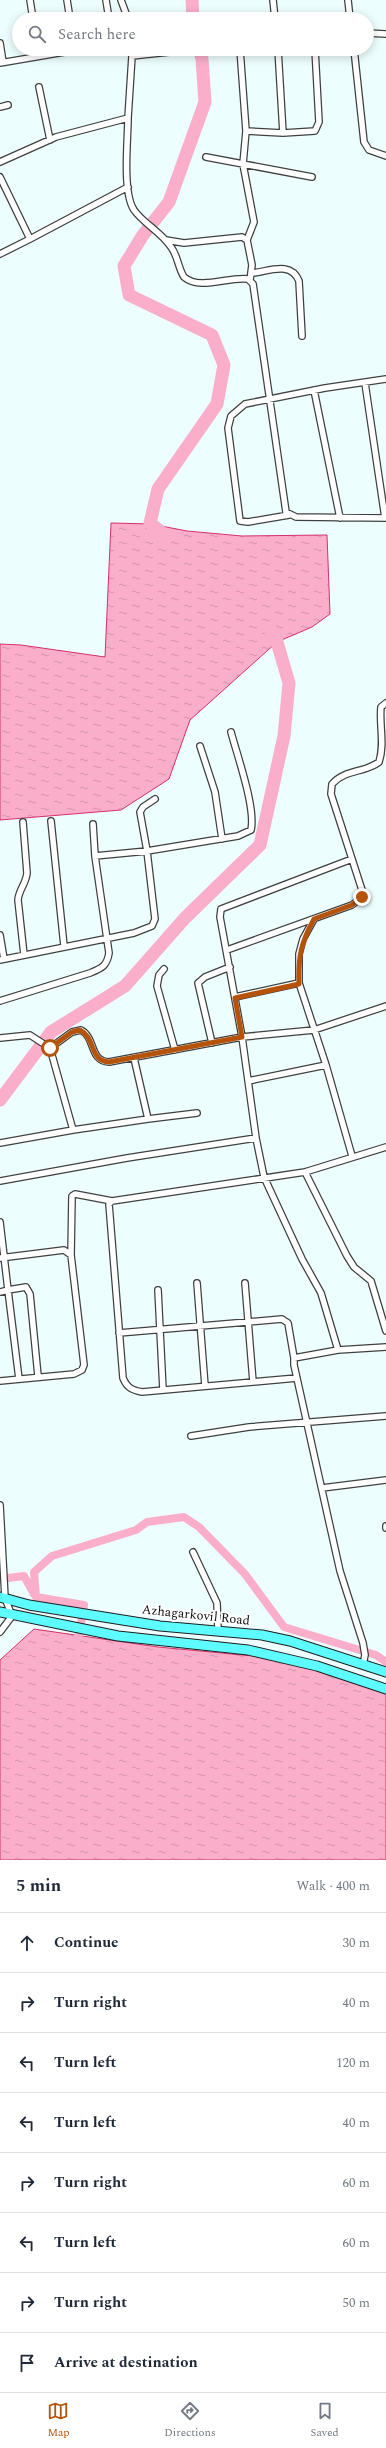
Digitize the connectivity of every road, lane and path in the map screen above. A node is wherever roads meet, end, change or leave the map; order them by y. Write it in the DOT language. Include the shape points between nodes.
graph roads {
  1 [pos="30,0"];
  2 [pos="67,0"];
  3 [pos="106,0"];
  4 [pos="121,0"];
  5 [pos="273,0"];
  6 [pos="348,0"];
  7 [pos="32,12"];
  8 [pos="69,12"];
  9 [pos="109,12"];
  10 [pos="125,12"];
  11 [pos="274,12"];
  12 [pos="349,12"];
  13 [pos="374,33"];
  14 [pos="386,34"];
  15 [pos="0,42"];
  16 [pos="39,56"];
  17 [pos="132,56"];
  18 [pos="241,56"];
  19 [pos="278,56"];
  20 [pos="315,56"];
  21 [pos="355,56"];
  22 [pos="1,62"];
  23 [pos="39,87"];
  24 [pos="8,105"];
  25 [pos="0,107"];
  26 [pos="128,118"];
  27 [pos="246,131"];
  28 [pos="283,133"];
  29 [pos="50,140"];
  30 [pos="386,156"];
  31 [pos="206,157"];
  32 [pos="0,162"];
  33 [pos="243,164"];
  34 [pos="0,177"];
  35 [pos="312,177"];
  36 [pos="128,187"];
  37 [pos="30,239"];
  38 [pos="166,240"];
  39 [pos="247,240"];
  40 [pos="0,254"];
  41 [pos="253,274"];
  42 [pos="250,280"];
  43 [pos="302,336"];
  44 [pos="386,379"];
  45 [pos="365,382"];
  46 [pos="314,390"];
  47 [pos="271,400"];
  48 [pos="289,515"];
  49 [pos="340,518"];
  50 [pos="386,518"];
  51 [pos="386,703"];
  52 [pos="230,732"];
  53 [pos="200,746"];
  54 [pos="155,799"];
  55 [pos="51,821"];
  56 [pos="23,822"];
  57 [pos="93,824"];
  58 [pos="222,839"];
  59 [pos="147,851"];
  60 [pos="95,856"];
  61 [pos="352,859"];
  62 [pos="314,919"];
  63 [pos="0,935"];
  64 [pos="106,938"];
  65 [pos="64,946"];
  66 [pos="228,950"];
  67 [pos="24,955"];
  68 [pos="2,959"];
  69 [pos="230,967"];
  70 [pos="164,969"];
  71 [pos="299,984"];
  72 [pos="235,998"];
  73 [pos="0,1001"];
  74 [pos="386,1006"];
  75 [pos="314,1030"];
  76 [pos="242,1037"];
  77 [pos="0,1038"];
  78 [pos="212,1043"];
  79 [pos="49,1046"];
  80 [pos="175,1050"];
  81 [pos="134,1058"];
  82 [pos="326,1065"];
  83 [pos="248,1081"];
  84 [pos="197,1113"];
  85 [pos="148,1119"];
  86 [pos="73,1130"];
  87 [pos="256,1138"];
  88 [pos="0,1144"];
  89 [pos="386,1147"];
  90 [pos="352,1156"];
  91 [pos="305,1172"];
  92 [pos="264,1177"];
  93 [pos="0,1181"];
  94 [pos="112,1201"];
  95 [pos="0,1222"];
  96 [pos="72,1255"];
  97 [pos="2,1258"];
  98 [pos="197,1283"];
  99 [pos="245,1283"];
  100 [pos="8,1290"];
  101 [pos="158,1290"];
  102 [pos="0,1292"];
  103 [pos="250,1322"];
  104 [pos="200,1326"];
  105 [pos="161,1329"];
  106 [pos="386,1331"];
  107 [pos="119,1333"];
  108 [pos="386,1347"];
  109 [pos="338,1350"];
  110 [pos="294,1358"];
  111 [pos="38,1376"];
  112 [pos="297,1378"];
  113 [pos="18,1379"];
  114 [pos="0,1381"];
  115 [pos="253,1382"];
  116 [pos="205,1386"];
  117 [pos="163,1390"];
  118 [pos="386,1416"];
  119 [pos="307,1422"];
  120 [pos="191,1436"];
  121 [pos="386,1480"];
  122 [pos="322,1488"];
  123 [pos="0,1505"];
  124 [pos="0,1520"];
  125 [pos="193,1552"];
  126 [pos="2,1598"];
  127 [pos="0,1612"];
  128 [pos="12,1616"];
  129 [pos="218,1630"];
  130 [pos="0,1632"];
  131 [pos="362,1665"];
  132 [pos="386,1672"];
  133 [pos="386,1689"];
  1 -- 7 [label="street"];
  2 -- 8 [label="street"];
  3 -- 9 [label="street"];
  4 -- 10 [label="street"];
  5 -- 11 [label="street"];
  6 -- 12 [label="street"];
  13 -- 14 [label="street"];
  15 -- 22 [label="street"];
  16 -- 22 [label="street"];
  17 -- 26 [label="street"];
  18 -- 27 [label="street"];
  19 -- 28 [label="street"];
  20 -- 28 [label="street" via="318,128 310,133"];
  21 -- 30 [label="street" via="364,142 369,150"];
  23 -- 29 [label="street"];
  24 -- 25 [label="street"];
  26 -- 29 [label="street"];
  26 -- 36 [label="street"];
  27 -- 28 [label="street"];
  27 -- 33 [label="street"];
  29 -- 32 [label="street"];
  31 -- 33 [label="street"];
  33 -- 35 [label="street"];
  33 -- 39 [label="street" via="254,222"];
  34 -- 37 [label="street"];
  36 -- 37 [label="street"];
  36 -- 38 [label="street" via="134,210"];
  37 -- 40 [label="street"];
  38 -- 39 [label="street" via="184,243 238,236"];
  38 -- 42 [label="street" via="173,249 179,270 188,281 198,283 241,278"];
  39 -- 41 [label="street"];
  41 -- 42 [label="street"];
  41 -- 43 [label="street" via="284,268 296,273 299,281"];
  42 -- 47 [label="street" via="254,288"];
  44 -- 45 [label="street"];
  45 -- 46 [label="street"];
  45 -- 50 [label="street"];
  46 -- 47 [label="street"];
  46 -- 49 [label="street"];
  47 -- 48 [label="street" via="284,507"];
  47 -- 48 [label="street" via="245,404 231,416 228,428 238,512 240,521 248,522"];
  48 -- 49 [label="street"];
  49 -- 50 [label="street"];
  51 -- 61 [label="street" via="381,707 380,715 379,762 347,773 332,784 332,794"];
  52 -- 58 [label="street" via="253,822 252,830 247,834"];
  53 -- 58 [label="street" via="215,792"];
  54 -- 59 [label="street" via="140,812"];
  55 -- 65 [label="street"];
  56 -- 67 [label="street" via="27,873 18,892 18,900"];
  57 -- 60 [label="street"];
  58 -- 59 [label="street"];
  59 -- 60 [label="street"];
  59 -- 64 [label="street" via="155,919 152,926"];
  60 -- 64 [label="street"];
  61 -- 62 [label="street" via="362,897 352,905"];
  61 -- 66 [label="street" via="222,909 220,917"];
  62 -- 66 [label="street"];
  62 -- 71 [label="street" via="303,939 299,954"];
  63 -- 68 [label="street"];
  64 -- 65 [label="street"];
  64 -- 73 [label="street" via="109,953 108,962 103,968"];
  65 -- 67 [label="street"];
  66 -- 69 [label="street"];
  67 -- 68 [label="street"];
  69 -- 72 [label="street"];
  69 -- 78 [label="street" via="205,977 198,983"];
  70 -- 80 [label="street" via="159,975 157,986"];
  71 -- 72 [label="street"];
  71 -- 75 [label="street"];
  72 -- 76 [label="street"];
  74 -- 75 [label="street"];
  75 -- 76 [label="street"];
  75 -- 82 [label="street"];
  76 -- 78 [label="street"];
  76 -- 83 [label="street"];
  77 -- 79 [label="street" via="30,1035"];
  78 -- 80 [label="street"];
  79 -- 81 [label="street" via="80,1030 85,1033 96,1058 101,1062"];
  79 -- 86 [label="street"];
  80 -- 81 [label="street"];
  81 -- 85 [label="street"];
  82 -- 83 [label="street"];
  82 -- 90 [label="street"];
  83 -- 87 [label="street"];
  84 -- 85 [label="street"];
  85 -- 86 [label="street"];
  86 -- 88 [label="street"];
  87 -- 92 [label="street"];
  87 -- 93 [label="street"];
  89 -- 90 [label="street"];
  90 -- 91 [label="street"];
  91 -- 92 [label="street"];
  91 -- 106 [label="street" via="347,1256 354,1267 372,1281"];
  92 -- 94 [label="street"];
  92 -- 109 [label="street" via="302,1259 321,1293"];
  94 -- 96 [label="street" via="78,1194 72,1196"];
  94 -- 107 [label="street" via="108,1212"];
  95 -- 97 [label="street"];
  96 -- 97 [label="street" via="64,1250"];
  96 -- 111 [label="street" via="84,1364 82,1370 74,1374"];
  97 -- 100 [label="street"];
  98 -- 104 [label="street"];
  99 -- 103 [label="street"];
  100 -- 102 [label="street"];
  100 -- 111 [label="street" via="26,1287 29,1289"];
  100 -- 113 [label="street"];
  101 -- 105 [label="street"];
  103 -- 104 [label="street"];
  103 -- 110 [label="street" via="287,1320"];
  103 -- 115 [label="street"];
  104 -- 105 [label="street"];
  104 -- 116 [label="street"];
  105 -- 107 [label="street"];
  105 -- 117 [label="street"];
  107 -- 117 [label="street" via="123,1378 126,1385 137,1391"];
  108 -- 109 [label="street"];
  109 -- 110 [label="street"];
  110 -- 112 [label="street"];
  111 -- 113 [label="street"];
  112 -- 115 [label="street"];
  112 -- 119 [label="street"];
  113 -- 114 [label="street"];
  115 -- 116 [label="street"];
  116 -- 117 [label="street"];
  118 -- 119 [label="street"];
  119 -- 120 [label="street"];
  119 -- 122 [label="street"];
  121 -- 122 [label="street"];
  122 -- 131 [label="street" via="340,1571 363,1643 365,1655"];
  123 -- 124 [label="street"];
  124 -- 126 [label="street" via="4,1586"];
  125 -- 129 [label="street" via="218,1603"];
  126 -- 128 [label="street"];
  126 -- 129 [label="main road, Azhagarkovil Road" via="29,1605 160,1626"];
  127 -- 128 [label="main road"];
  128 -- 130 [label="street"];
  128 -- 133 [label="main road" via="118,1636 248,1650 317,1666"];
  129 -- 131 [label="main road, Azhagarkovil Road" via="290,1641"];
  131 -- 132 [label="main road, Azhagarkovil Road"];
}
